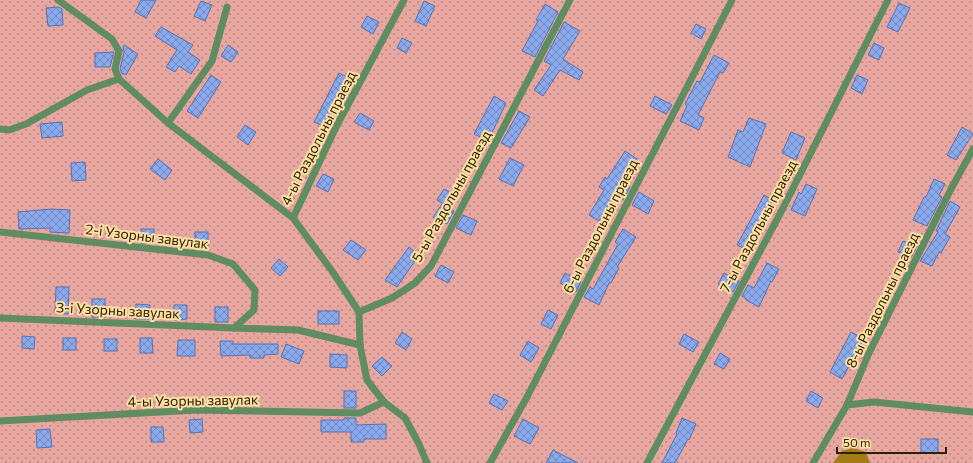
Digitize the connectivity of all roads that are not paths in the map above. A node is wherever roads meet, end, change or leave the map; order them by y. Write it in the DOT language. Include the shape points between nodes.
graph roads {
  1 [pos="58,0"];
  2 [pos="404,0"];
  3 [pos="570,0"];
  4 [pos="732,0"];
  5 [pos="888,0"];
  6 [pos="227,7"];
  7 [pos="119,79"];
  8 [pos="168,123"];
  9 [pos="0,129"];
  10 [pos="973,149"];
  11 [pos="293,218"];
  12 [pos="0,232"];
  13 [pos="359,312"];
  14 [pos="0,318"];
  15 [pos="234,328"];
  16 [pos="360,344"];
  17 [pos="384,402"];
  18 [pos="847,405"];
  19 [pos="973,412"];
  20 [pos="0,421"];
  21 [pos="427,463"];
  22 [pos="490,463"];
  23 [pos="647,463"];
  24 [pos="813,463"];
  1 -- 7 [label="lane" via="112,39 119,51 115,69"];
  2 -- 11 [label="lane, 4-ы Раздольны праезд" via="336,127"];
  3 -- 13 [label="lane, 5-ы Раздольны праезд" via="431,266 415,283 392,298"];
  4 -- 22 [label="lane, 6-ы Раздольны праезд" via="527,397"];
  5 -- 23 [label="lane, 7-ы Раздольны праезд" via="781,212"];
  6 -- 8 [label="lane" via="212,61"];
  7 -- 8 [label="lane, 4-ы Раздольны праезд"];
  7 -- 9 [label="lane" via="87,90 26,124 9,130"];
  8 -- 11 [label="lane, 4-ы Раздольны праезд"];
  10 -- 18 [label="lane, 8-ы Раздольны праезд" via="869,353"];
  11 -- 13 [label="lane"];
  12 -- 15 [label="lane, 2-і Узорны завулак" via="208,255 233,264 255,290 254,310"];
  13 -- 16 [label="lane"];
  14 -- 15 [label="lane, 3-і Узорны завулак"];
  15 -- 16 [label="lane, 3-і Узорны завулак" via="298,330"];
  16 -- 17 [label="lane" via="367,380"];
  17 -- 20 [label="lane, 4-ы Узорны завулак" via="360,413 196,410"];
  17 -- 21 [label="lane" via="405,418"];
  18 -- 19 [label="lane" via="874,402"];
  18 -- 24 [label="lane, 8-ы Раздольны праезд"];
}
